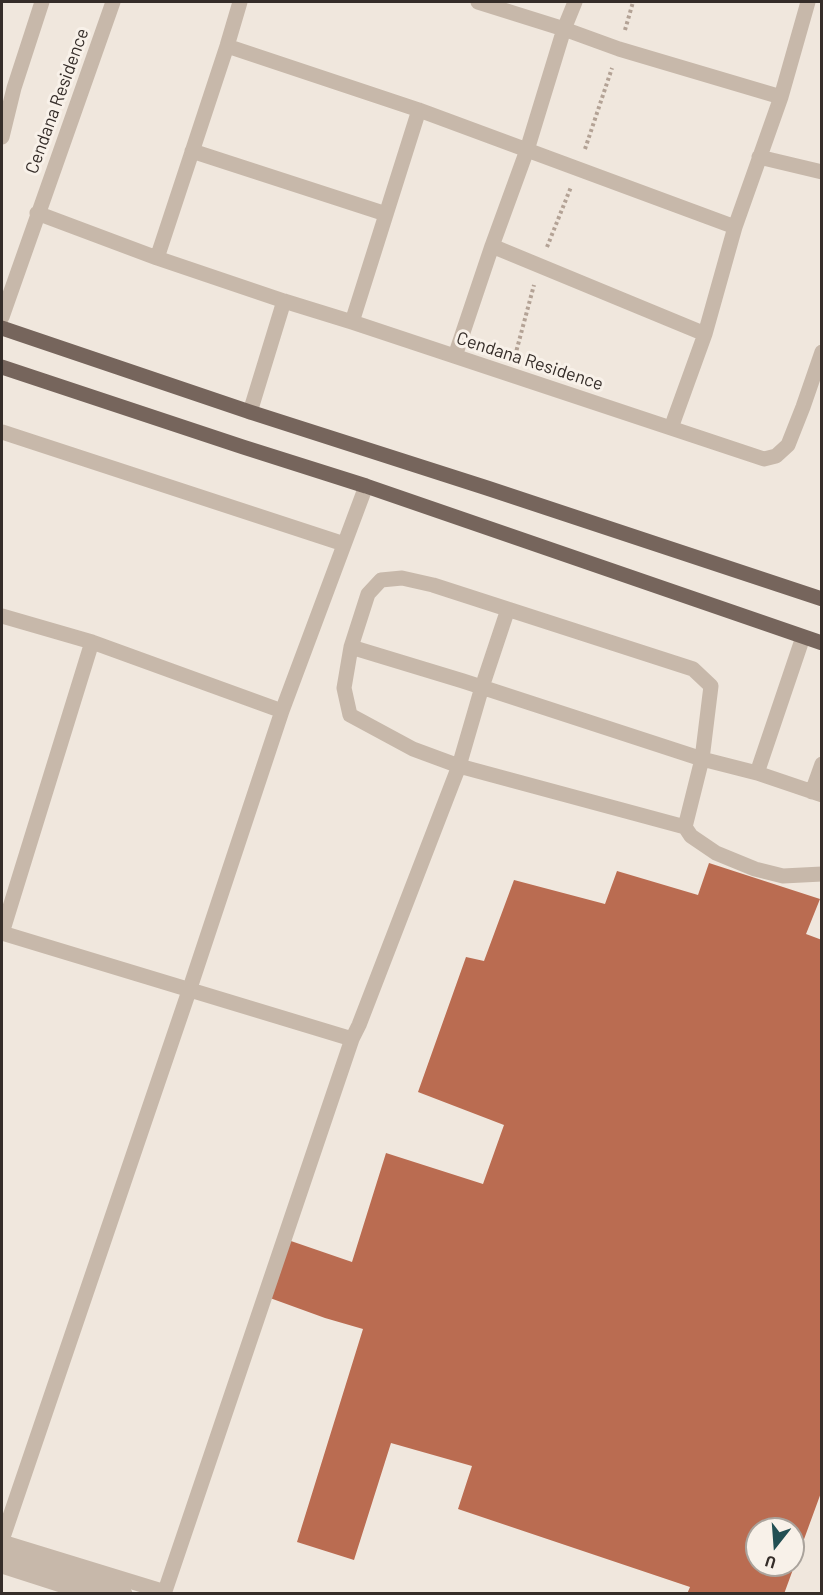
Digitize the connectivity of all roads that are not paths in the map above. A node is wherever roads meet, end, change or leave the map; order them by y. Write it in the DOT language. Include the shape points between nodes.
graph roads {
  1 [pos="42,2"];
  2 [pos="113,2"];
  3 [pos="240,2"];
  4 [pos="478,2"];
  5 [pos="575,2"];
  6 [pos="808,2"];
  7 [pos="564,29"];
  8 [pos="227,46"];
  9 [pos="8,86"];
  10 [pos="782,97"];
  11 [pos="419,110"];
  12 [pos="2,137"];
  13 [pos="527,150"];
  14 [pos="192,151"];
  15 [pos="759,157"];
  16 [pos="822,172"];
  17 [pos="38,213"];
  18 [pos="386,214"];
  19 [pos="735,227"];
  20 [pos="492,246"];
  21 [pos="158,258"];
  22 [pos="284,301"];
  23 [pos="2,317"];
  24 [pos="352,322"];
  25 [pos="2,328"];
  26 [pos="705,334"];
  27 [pos="822,352"];
  28 [pos="454,356"];
  29 [pos="2,367"];
  30 [pos="250,412"];
  31 [pos="671,428"];
  32 [pos="2,432"];
  33 [pos="366,486"];
  34 [pos="344,544"];
  35 [pos="822,599"];
  36 [pos="508,609"];
  37 [pos="2,616"];
  38 [pos="803,637"];
  39 [pos="92,642"];
  40 [pos="822,643"];
  41 [pos="351,647"];
  42 [pos="482,687"];
  43 [pos="282,711"];
  44 [pos="702,759"];
  45 [pos="822,764"];
  46 [pos="459,766"];
  47 [pos="757,773"];
  48 [pos="817,793"];
  49 [pos="685,827"];
  50 [pos="822,874"];
  51 [pos="2,933"];
  52 [pos="189,991"];
  53 [pos="352,1039"];
  54 [pos="2,1541"];
  55 [pos="2,1554"];
  56 [pos="2,1566"];
  57 [pos="89,1593"];
  58 [pos="125,1593"];
  59 [pos="164,1593"];
  1 -- 9 [label="street"];
  2 -- 17 [label="street, Cendana Residence"];
  3 -- 8 [label="street"];
  4 -- 7 [label="street"];
  5 -- 7 [label="street"];
  6 -- 10 [label="street"];
  7 -- 10 [label="street" via="618,50"];
  7 -- 13 [label="street"];
  8 -- 11 [label="street"];
  8 -- 14 [label="street"];
  9 -- 12 [label="street"];
  10 -- 15 [label="street"];
  11 -- 13 [label="street"];
  11 -- 18 [label="street"];
  13 -- 19 [label="street"];
  13 -- 20 [label="street"];
  14 -- 18 [label="street"];
  14 -- 21 [label="street"];
  15 -- 16 [label="street"];
  15 -- 19 [label="street"];
  17 -- 21 [label="street, Cendana Residence"];
  17 -- 23 [label="street, Cendana Residence"];
  18 -- 24 [label="street"];
  19 -- 26 [label="street"];
  20 -- 26 [label="street"];
  20 -- 28 [label="street"];
  21 -- 22 [label="street, Cendana Residence"];
  22 -- 24 [label="street, Cendana Residence"];
  22 -- 30 [label="street"];
  24 -- 28 [label="street, Cendana Residence"];
  25 -- 30 [label="main road"];
  26 -- 31 [label="street"];
  27 -- 31 [label="street, Cendana Residence" via="788,445 776,456 764,459"];
  28 -- 31 [label="street, Cendana Residence"];
  29 -- 33 [label="main road"];
  30 -- 35 [label="main road"];
  32 -- 34 [label="street"];
  33 -- 34 [label="street"];
  33 -- 38 [label="main road"];
  34 -- 43 [label="street"];
  36 -- 41 [label="street" via="433,585 402,578 381,580 368,594"];
  36 -- 42 [label="street"];
  36 -- 44 [label="street" via="693,669 711,686"];
  37 -- 39 [label="street"];
  38 -- 40 [label="main road"];
  38 -- 47 [label="street"];
  39 -- 43 [label="street"];
  39 -- 51 [label="street"];
  41 -- 42 [label="street"];
  41 -- 46 [label="street" via="344,688 350,714 413,749"];
  42 -- 44 [label="street"];
  42 -- 46 [label="street"];
  43 -- 52 [label="street"];
  44 -- 47 [label="street"];
  44 -- 49 [label="street"];
  45 -- 48 [label="street"];
  46 -- 49 [label="street"];
  46 -- 53 [label="street"];
  47 -- 48 [label="street"];
  49 -- 50 [label="street" via="691,836 717,853 755,869 783,876"];
  51 -- 52 [label="street"];
  52 -- 53 [label="street"];
  52 -- 54 [label="street"];
  53 -- 59 [label="street"];
  54 -- 59 [label="street"];
  55 -- 58 [label="street"];
  56 -- 57 [label="street"];
}
